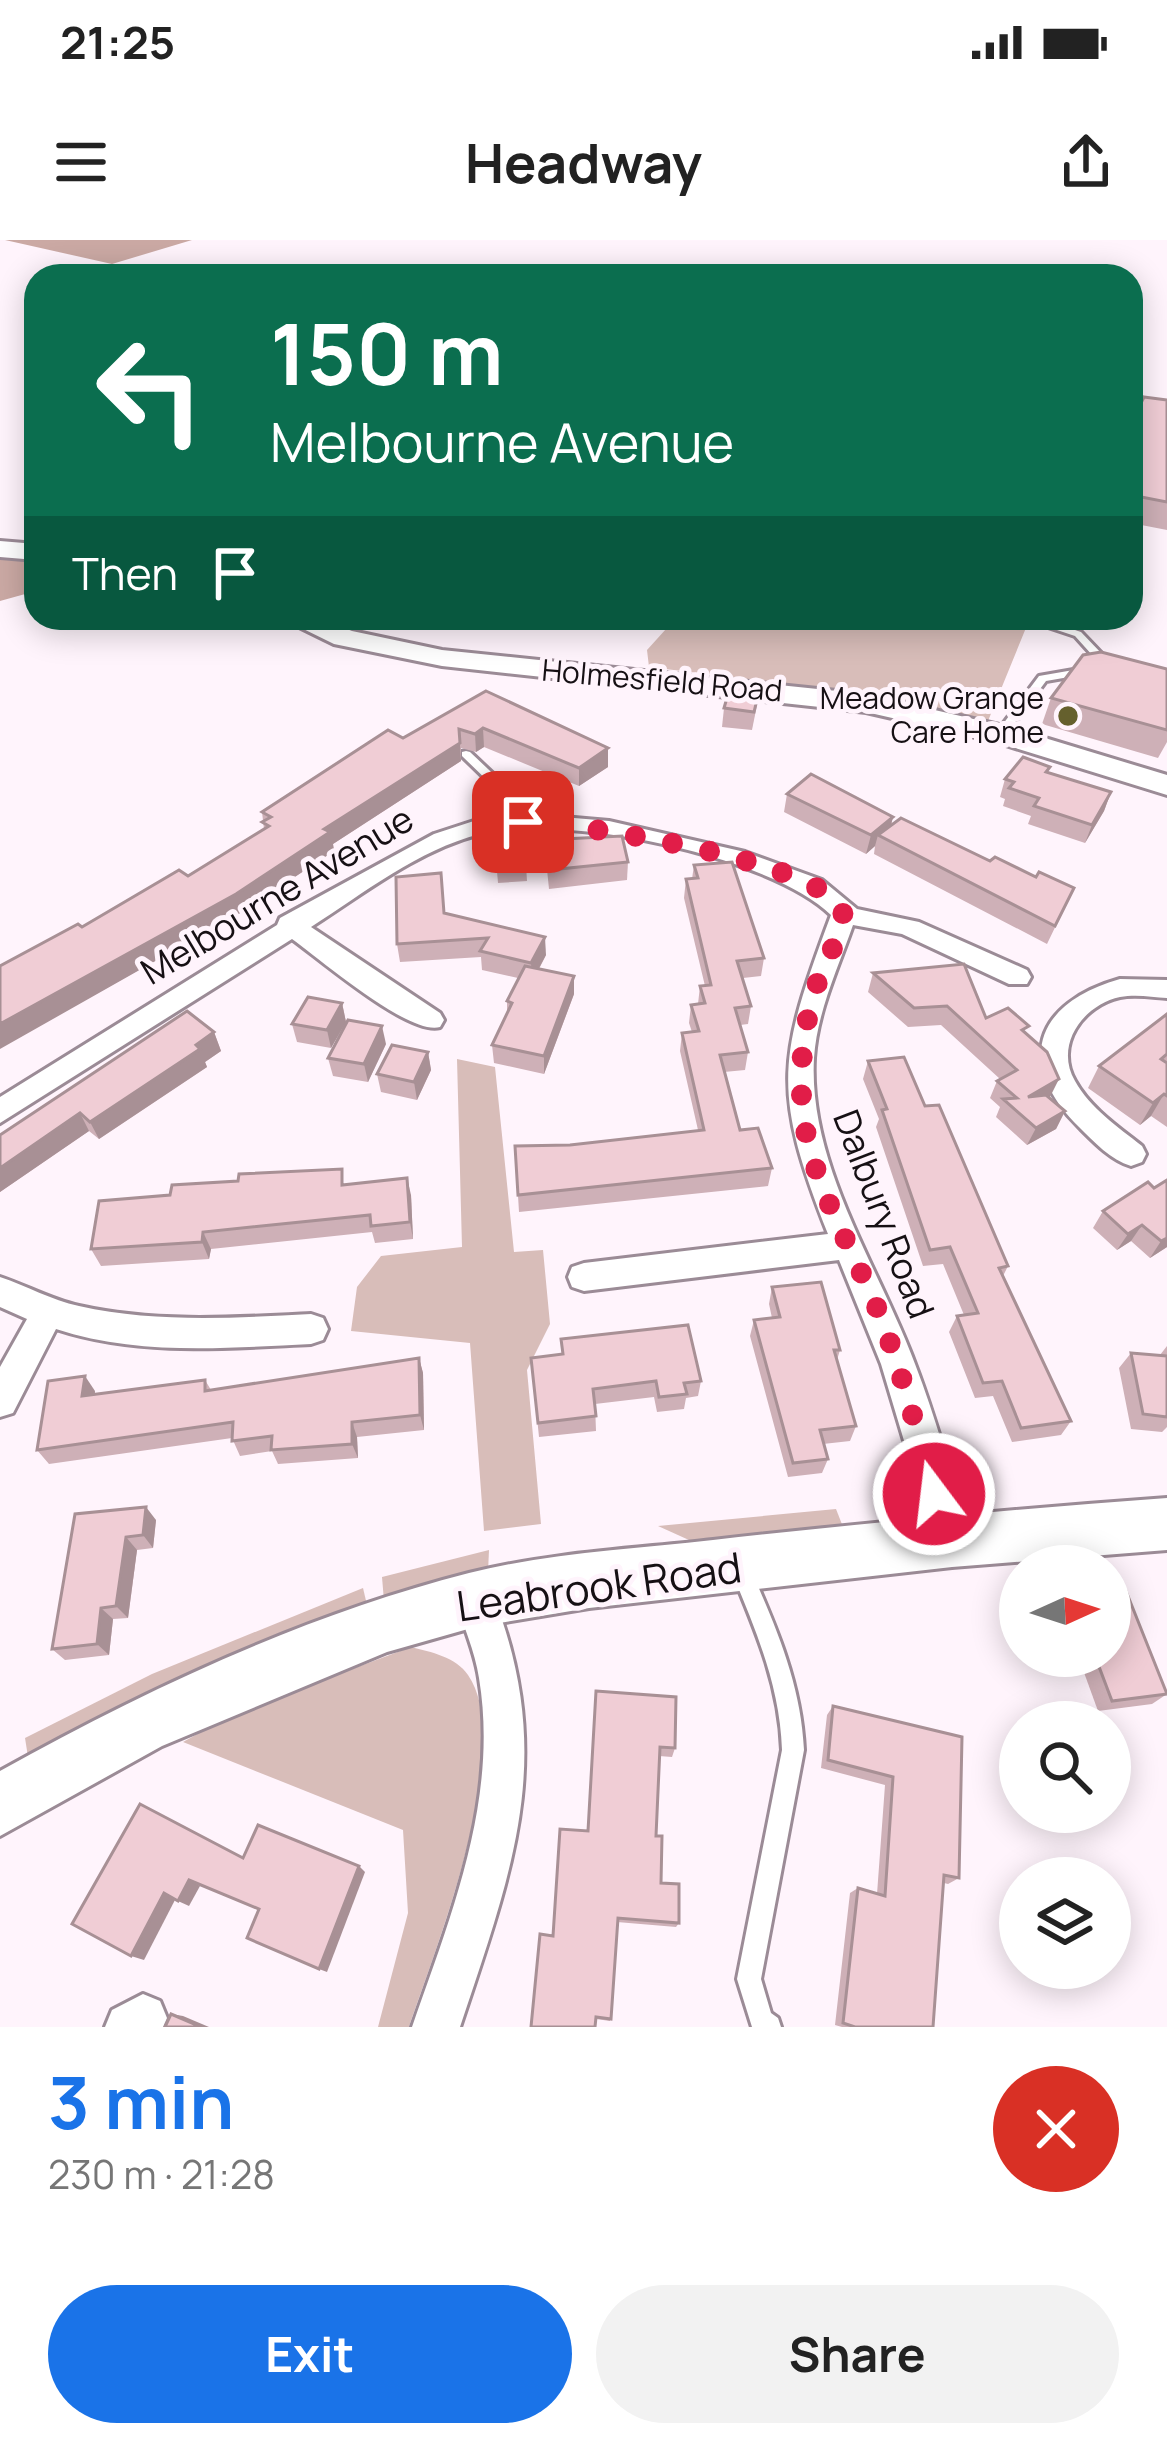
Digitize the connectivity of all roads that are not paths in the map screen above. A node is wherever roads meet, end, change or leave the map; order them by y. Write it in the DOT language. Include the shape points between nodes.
graph roads {
  1 [pos="324,630"];
  2 [pos="1061,630"];
  3 [pos="1001,734"];
  4 [pos="466,754"];
  5 [pos="1167,785"];
  6 [pos="501,823"];
  7 [pos="844,914"];
  8 [pos="289,924"];
  9 [pos="1018,977"];
  10 [pos="1167,989"];
  11 [pos="430,1020"];
  12 [pos="0,1112"];
  13 [pos="1131,1154"];
  14 [pos="848,1245"];
  15 [pos="584,1277"];
  16 [pos="0,1291"];
  17 [pos="47,1314"];
  18 [pos="311,1330"];
  19 [pos="0,1401"];
  20 [pos="1167,1524"];
  21 [pos="952,1540"];
  22 [pos="739,1565"];
  23 [pos="475,1599"];
  24 [pos="0,1805"];
  25 [pos="436,2027"];
  26 [pos="769,2027"];
  1 -- 3 [label="main road, Holmesfield Road" via="421,654 826,696"];
  2 -- 3 [label="lane" via="1090,644 1097,665 1043,678"];
  3 -- 5 [label="main road, Holmesfield Road"];
  4 -- 6 [label="lane" via="500,786"];
  6 -- 7 [label="street, Melbourne Avenue" via="567,824 675,843 808,883"];
  6 -- 8 [label="street, Melbourne Avenue" via="442,837"];
  7 -- 9 [label="street, Melbourne Avenue" via="917,930"];
  7 -- 14 [label="street, Dalbury Road" via="800,1060 802,1111"];
  8 -- 11 [label="street"];
  8 -- 12 [label="street, Melbourne Avenue"];
  10 -- 13 [label="street" via="1116,988 1098,996 1066,1016 1053,1046 1063,1088"];
  14 -- 15 [label="street"];
  14 -- 21 [label="street, Dalbury Road" via="898,1364"];
  16 -- 17 [label="street"];
  17 -- 18 [label="street" via="136,1332"];
  17 -- 19 [label="street"];
  20 -- 21 [label="main road, Leabrook Road"];
  21 -- 22 [label="main road, Leabrook Road"];
  22 -- 23 [label="main road, Leabrook Road"];
  22 -- 26 [label="lane" via="794,1714 749,1979"];
  23 -- 24 [label="main road, Leabrook Road" via="386,1624 141,1725"];
  23 -- 25 [label="street" via="500,1678 504,1761 486,1870"];
}
